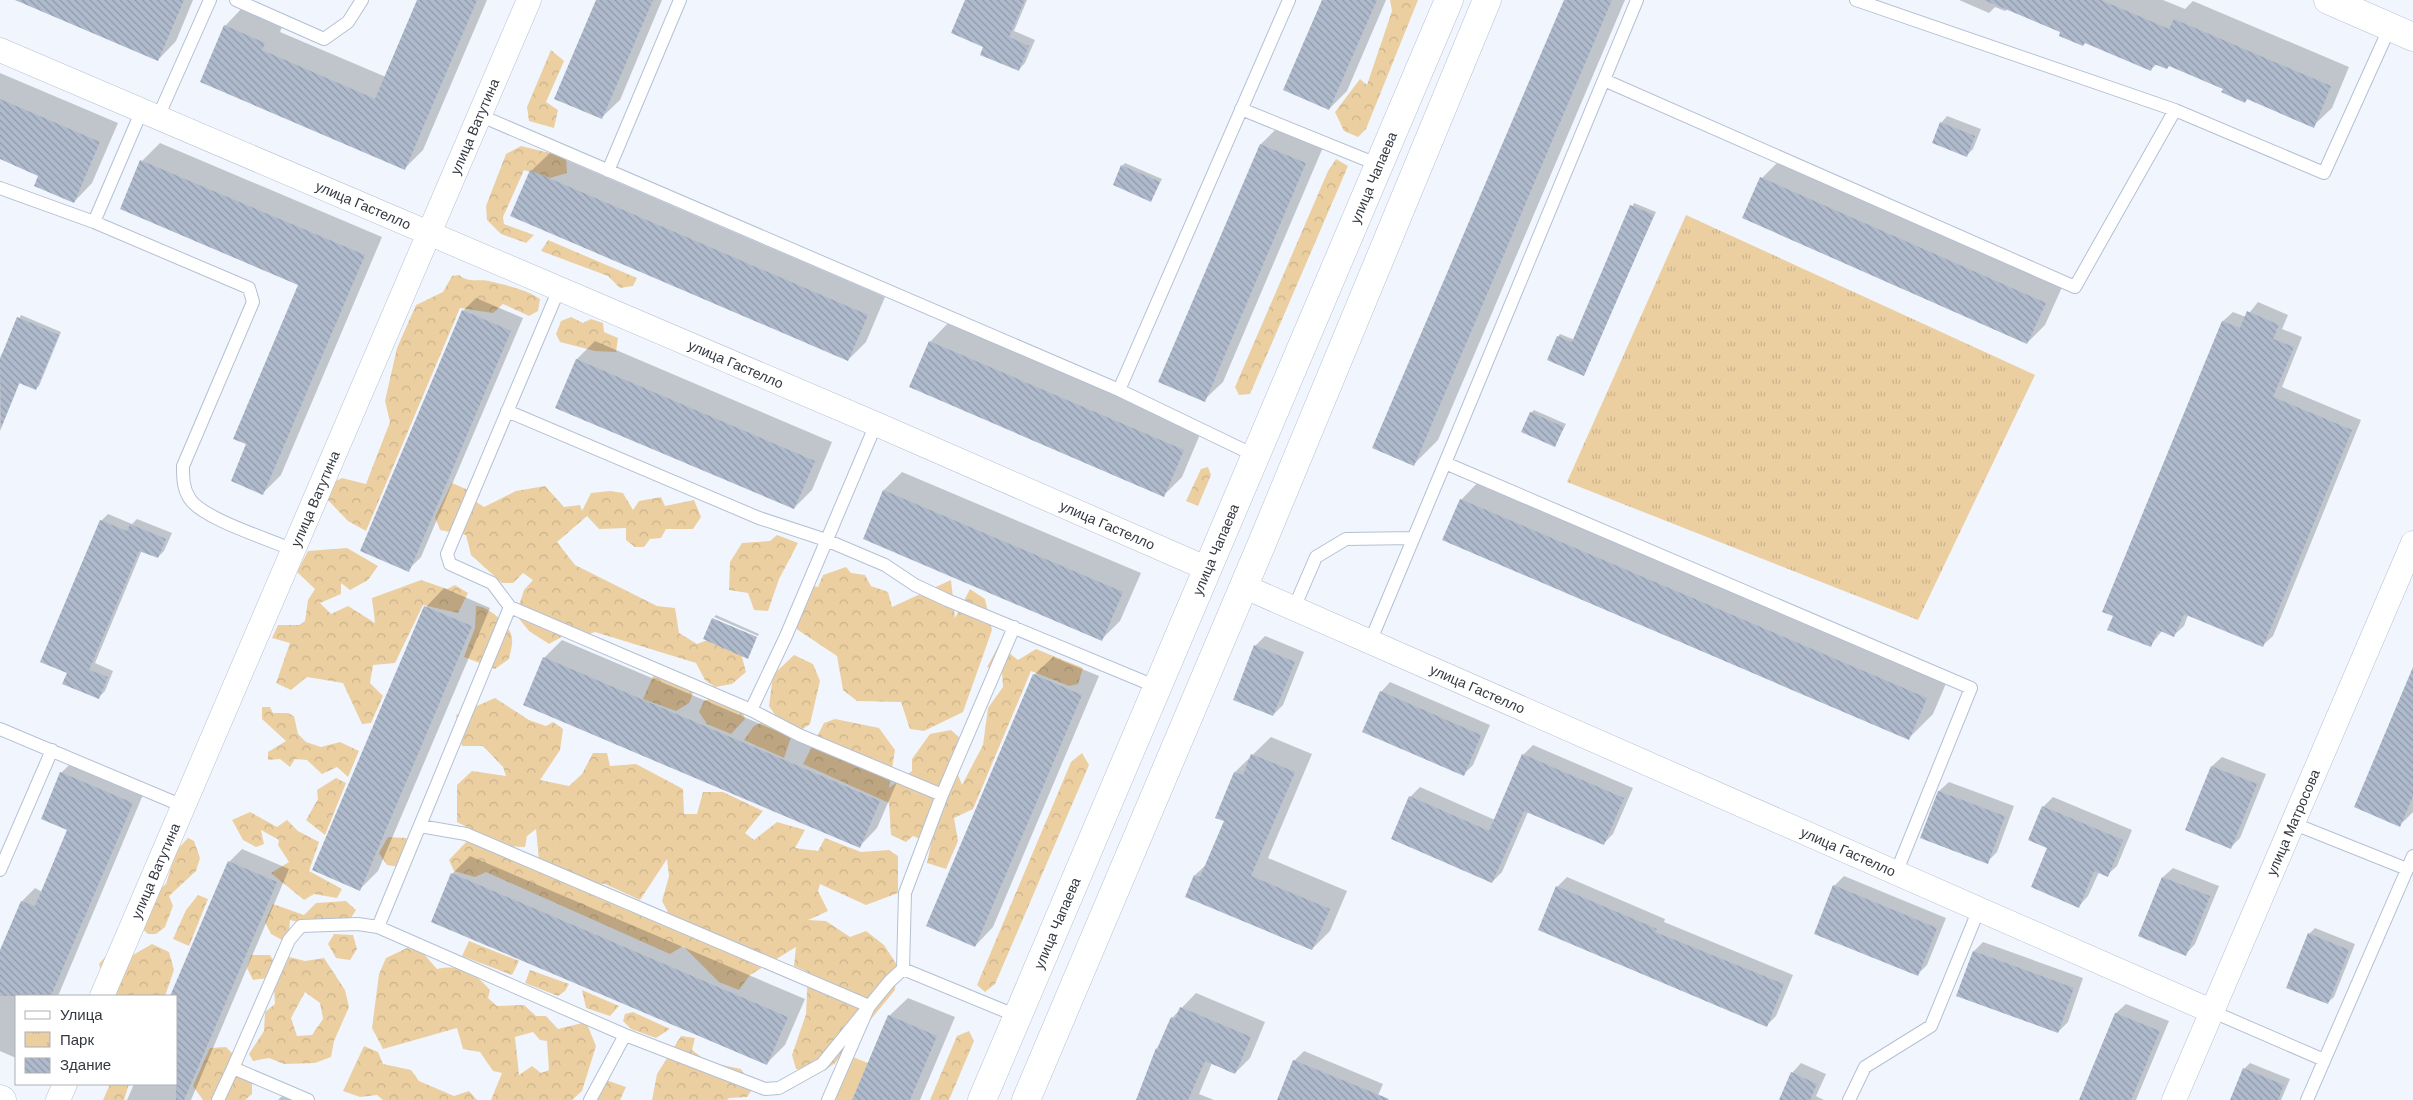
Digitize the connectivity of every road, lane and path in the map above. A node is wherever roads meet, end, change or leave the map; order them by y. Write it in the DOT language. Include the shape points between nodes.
graph roads {
  1 [pos="210,0"];
  2 [pos="236,0"];
  3 [pos="362,0"];
  4 [pos="529,0"];
  5 [pos="680,0"];
  6 [pos="1289,0"];
  7 [pos="1449,0"];
  8 [pos="1488,0"];
  9 [pos="1637,0"];
  10 [pos="1856,0"];
  11 [pos="2328,0"];
  12 [pos="2401,32"];
  13 [pos="0,50"];
  14 [pos="1604,80"];
  15 [pos="1241,108"];
  16 [pos="2174,110"];
  17 [pos="150,114"];
  18 [pos="480,115"];
  19 [pos="1379,165"];
  20 [pos="608,171"];
  21 [pos="0,188"];
  22 [pos="94,222"];
  23 [pos="428,233"];
  24 [pos="559,289"];
  25 [pos="1119,390"];
  26 [pos="507,411"];
  27 [pos="876,424"];
  28 [pos="1256,456"];
  29 [pos="1445,463"];
  30 [pos="1413,538"];
  31 [pos="826,540"];
  32 [pos="2413,543"];
  33 [pos="293,550"];
  34 [pos="1208,569"];
  35 [pos="1244,586"];
  36 [pos="510,607"];
  37 [pos="1294,608"];
  38 [pos="1014,627"];
  39 [pos="1370,642"];
  40 [pos="1158,687"];
  41 [pos="751,710"];
  42 [pos="0,729"];
  43 [pos="52,750"];
  44 [pos="942,795"];
  45 [pos="183,806"];
  46 [pos="2292,823"];
  47 [pos="420,826"];
  48 [pos="2413,856"];
  49 [pos="2407,869"];
  50 [pos="0,870"];
  51 [pos="1896,873"];
  52 [pos="1979,909"];
  53 [pos="378,927"];
  54 [pos="904,969"];
  55 [pos="102,995"];
  56 [pos="869,1006"];
  57 [pos="2211,1011"];
  58 [pos="1018,1016"];
  59 [pos="624,1035"];
  60 [pos="2324,1060"];
  61 [pos="233,1068"];
  62 [pos="65,1085"];
  63 [pos="58,1100"];
  64 [pos="218,1100"];
  65 [pos="308,1100"];
  66 [pos="590,1100"];
  67 [pos="828,1100"];
  68 [pos="982,1100"];
  69 [pos="1026,1100"];
  70 [pos="1849,1100"];
  71 [pos="2174,1100"];
  72 [pos="2307,1100"];
  1 -- 17 [label="lane"];
  2 -- 3 [label="lane" via="324,39 348,22"];
  4 -- 18 [label="street, улица Ватутина"];
  5 -- 20 [label="lane"];
  6 -- 15 [label="lane"];
  7 -- 19 [label="street, улица Чапаева"];
  8 -- 35 [label="street"];
  9 -- 14 [label="lane"];
  10 -- 16 [label="lane"];
  11 -- 12 [label="street"];
  12 -- 16 [label="lane" via="2324,173"];
  13 -- 17 [label="street, улица Гастелло"];
  14 -- 16 [label="lane" via="2075,286"];
  14 -- 29 [label="lane"];
  15 -- 19 [label="lane"];
  15 -- 25 [label="lane"];
  17 -- 22 [label="lane"];
  17 -- 23 [label="street, улица Гастелло"];
  18 -- 20 [label="lane"];
  18 -- 23 [label="street, улица Ватутина"];
  19 -- 28 [label="street, улица Чапаева"];
  20 -- 25 [label="lane"];
  21 -- 22 [label="lane"];
  22 -- 33 [label="lane" via="248,288 253,302 183,466 183,484 190,500 204,513"];
  23 -- 24 [label="street, улица Гастелло"];
  23 -- 33 [label="street, улица Ватутина"];
  24 -- 26 [label="lane"];
  24 -- 27 [label="street, улица Гастелло"];
  25 -- 28 [label="lane"];
  26 -- 31 [label="lane" via="759,518"];
  26 -- 36 [label="lane" via="447,554 450,564 492,583"];
  27 -- 31 [label="lane"];
  27 -- 34 [label="street, улица Гастелло"];
  28 -- 34 [label="street, улица Чапаева"];
  29 -- 30 [label="lane"];
  29 -- 51 [label="lane" via="1971,688"];
  30 -- 37 [label="lane" via="1346,539 1316,556"];
  30 -- 39 [label="lane"];
  31 -- 38 [label="lane" via="885,565 915,585"];
  31 -- 41 [label="lane"];
  32 -- 46 [label="street, улица Матросова"];
  33 -- 45 [label="street, улица Ватутина"];
  34 -- 35 [label="street, улица Гастелло"];
  34 -- 40 [label="street, улица Чапаева"];
  35 -- 37 [label="street, улица Гастелло"];
  35 -- 69 [label="street"];
  36 -- 41 [label="lane"];
  36 -- 47 [label="lane"];
  37 -- 39 [label="street, улица Гастелло"];
  38 -- 40 [label="lane"];
  38 -- 44 [label="lane"];
  39 -- 51 [label="street, улица Гастелло"];
  40 -- 58 [label="street, улица Чапаева"];
  41 -- 44 [label="lane" via="799,735"];
  42 -- 43 [label="lane"];
  43 -- 45 [label="lane"];
  43 -- 50 [label="lane"];
  44 -- 54 [label="lane" via="905,893"];
  45 -- 55 [label="street, улица Ватутина"];
  46 -- 49 [label="lane"];
  46 -- 57 [label="street, улица Матросова"];
  47 -- 53 [label="lane"];
  47 -- 56 [label="lane" via="466,834"];
  48 -- 49 [label="lane"];
  49 -- 60 [label="lane"];
  51 -- 52 [label="street, улица Гастелло"];
  52 -- 57 [label="street, улица Гастелло"];
  52 -- 70 [label="lane" via="1931,1026 1865,1067"];
  53 -- 59 [label="lane"];
  53 -- 61 [label="lane" via="358,924 301,926 288,940"];
  54 -- 56 [label="lane"];
  54 -- 58 [label="lane"];
  56 -- 59 [label="lane" via="822,1064 779,1088 765,1089"];
  56 -- 67 [label="lane"];
  57 -- 60 [label="lane"];
  57 -- 71 [label="street, улица Матросова"];
  58 -- 68 [label="street, улица Чапаева"];
  59 -- 66 [label="lane"];
  60 -- 72 [label="lane"];
  61 -- 64 [label="lane"];
  61 -- 65 [label="lane"];
  62 -- 63 [label="street"];
}
